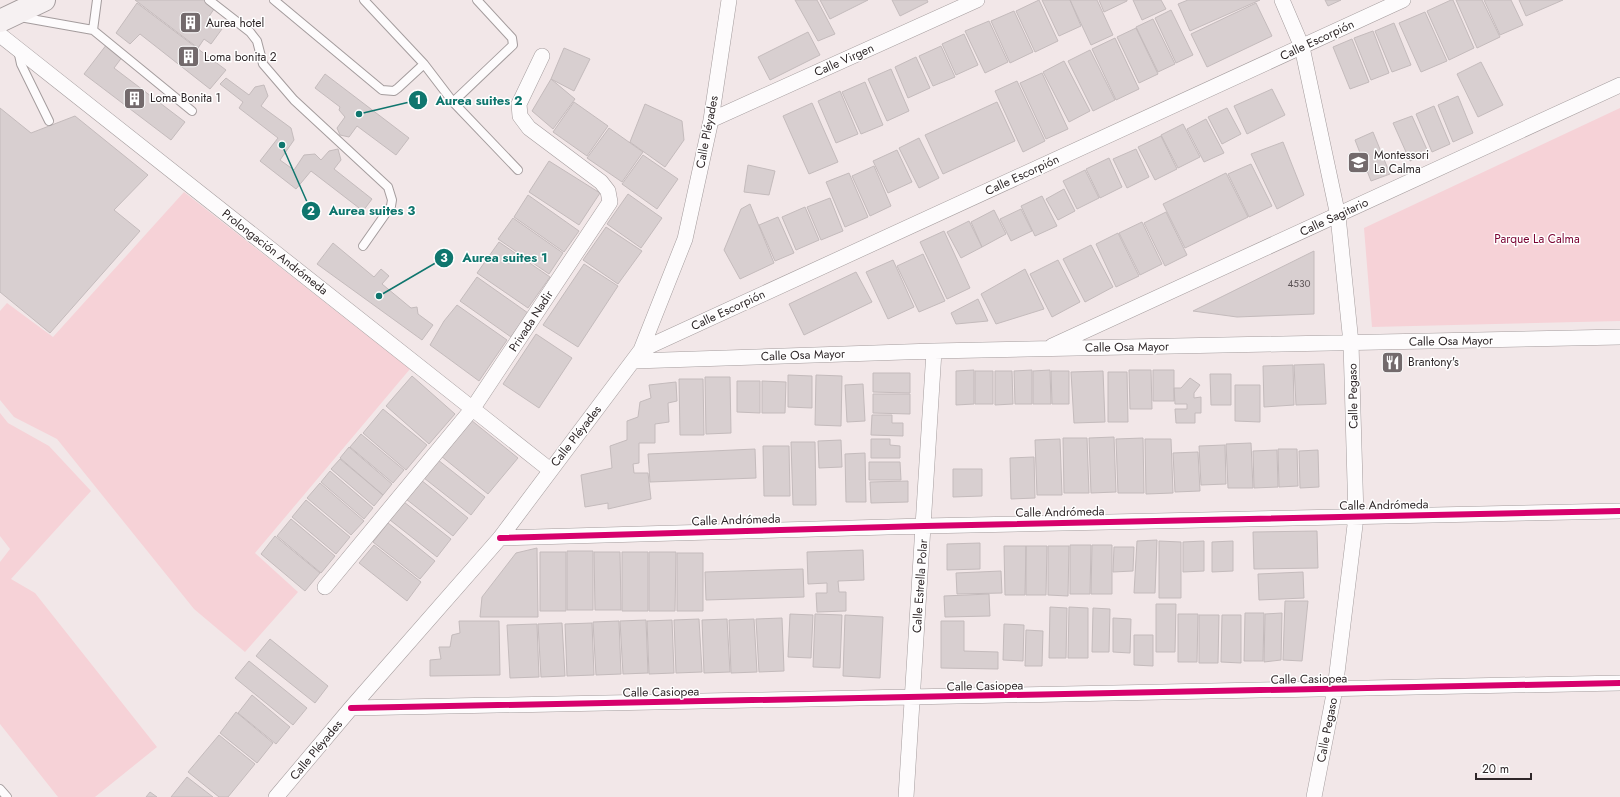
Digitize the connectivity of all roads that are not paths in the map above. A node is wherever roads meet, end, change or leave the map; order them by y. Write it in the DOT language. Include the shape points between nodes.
graph roads {
  1 [pos="44,0"];
  2 [pos="97,0"];
  3 [pos="209,0"];
  4 [pos="274,0"];
  5 [pos="364,0"];
  6 [pos="477,0"];
  7 [pos="730,0"];
  8 [pos="977,0"];
  9 [pos="1282,0"];
  10 [pos="1403,0"];
  11 [pos="6,18"];
  12 [pos="93,30"];
  13 [pos="0,35"];
  14 [pos="1302,47"];
  15 [pos="18,50"];
  16 [pos="542,56"];
  17 [pos="424,64"];
  18 [pos="1620,85"];
  19 [pos="453,102"];
  20 [pos="192,111"];
  21 [pos="711,120"];
  22 [pos="49,121"];
  23 [pos="518,170"];
  24 [pos="1338,216"];
  25 [pos="363,246"];
  26 [pos="1620,338"];
  27 [pos="1351,343"];
  28 [pos="1047,348"];
  29 [pos="934,350"];
  30 [pos="638,355"];
  31 [pos="473,408"];
  32 [pos="550,470"];
  33 [pos="1620,511"];
  34 [pos="1356,517"];
  35 [pos="924,526"];
  36 [pos="500,538"];
  37 [pos="325,587"];
  38 [pos="1620,683"];
  39 [pos="1335,689"];
  40 [pos="913,698"];
  41 [pos="351,708"];
  42 [pos="0,789"];
  43 [pos="7,797"];
  44 [pos="276,797"];
  45 [pos="906,797"];
  46 [pos="1314,797"];
  1 -- 11 [label="main road"];
  2 -- 12 [label="lane"];
  3 -- 25 [label="lane" via="250,32 258,45 263,64 294,100 388,187 391,206"];
  4 -- 17 [label="lane" via="382,90 394,91"];
  5 -- 17 [label="lane"];
  6 -- 19 [label="lane" via="512,38 512,45"];
  7 -- 21 [label="street, Calle Pléyades"];
  8 -- 21 [label="street, Calle Virgen"];
  9 -- 14 [label="street, Calle Pegaso"];
  10 -- 14 [label="street, Calle Escorpión"];
  11 -- 12 [label="lane"];
  12 -- 20 [label="lane"];
  13 -- 15 [label="street, Prolongación Andrómeda"];
  14 -- 24 [label="street, Calle Pegaso"];
  14 -- 30 [label="street, Calle Escorpión"];
  15 -- 22 [label="lane" via="21,64"];
  15 -- 31 [label="street, Prolongación Andrómeda"];
  16 -- 31 [label="street, Privada Nadir" via="519,104 520,116 529,128 601,182 608,191 610,202"];
  17 -- 19 [label="lane"];
  18 -- 24 [label="street, Calle Sagitario"];
  19 -- 23 [label="lane"];
  21 -- 30 [label="street, Calle Pléyades" via="685,239"];
  24 -- 27 [label="street, Calle Pegaso"];
  24 -- 28 [label="street, Calle Sagitario"];
  26 -- 27 [label="street, Calle Osa Mayor"];
  27 -- 28 [label="street, Calle Osa Mayor"];
  27 -- 34 [label="street, Calle Pegaso"];
  28 -- 29 [label="street, Calle Osa Mayor"];
  29 -- 30 [label="street, Calle Osa Mayor"];
  29 -- 35 [label="street, Calle Estrella Polar"];
  30 -- 32 [label="street, Calle Pléyades"];
  31 -- 32 [label="street, Prolongación Andrómeda"];
  31 -- 37 [label="street, Privada Nadir"];
  32 -- 36 [label="street, Calle Pléyades"];
  33 -- 34 [label="street, Calle Andrómeda"];
  34 -- 35 [label="street, Calle Andrómeda"];
  34 -- 39 [label="street, Calle Pegaso"];
  35 -- 36 [label="street, Calle Andrómeda"];
  35 -- 40 [label="street, Calle Estrella Polar"];
  36 -- 41 [label="street, Calle Pléyades"];
  38 -- 39 [label="street, Calle Casiopea"];
  39 -- 40 [label="street, Calle Casiopea"];
  39 -- 46 [label="street, Calle Pegaso"];
  40 -- 41 [label="street, Calle Casiopea"];
  40 -- 45 [label="street, Calle Estrella Polar"];
  41 -- 44 [label="street, Calle Pléyades"];
  42 -- 43 [label="lane"];
}
